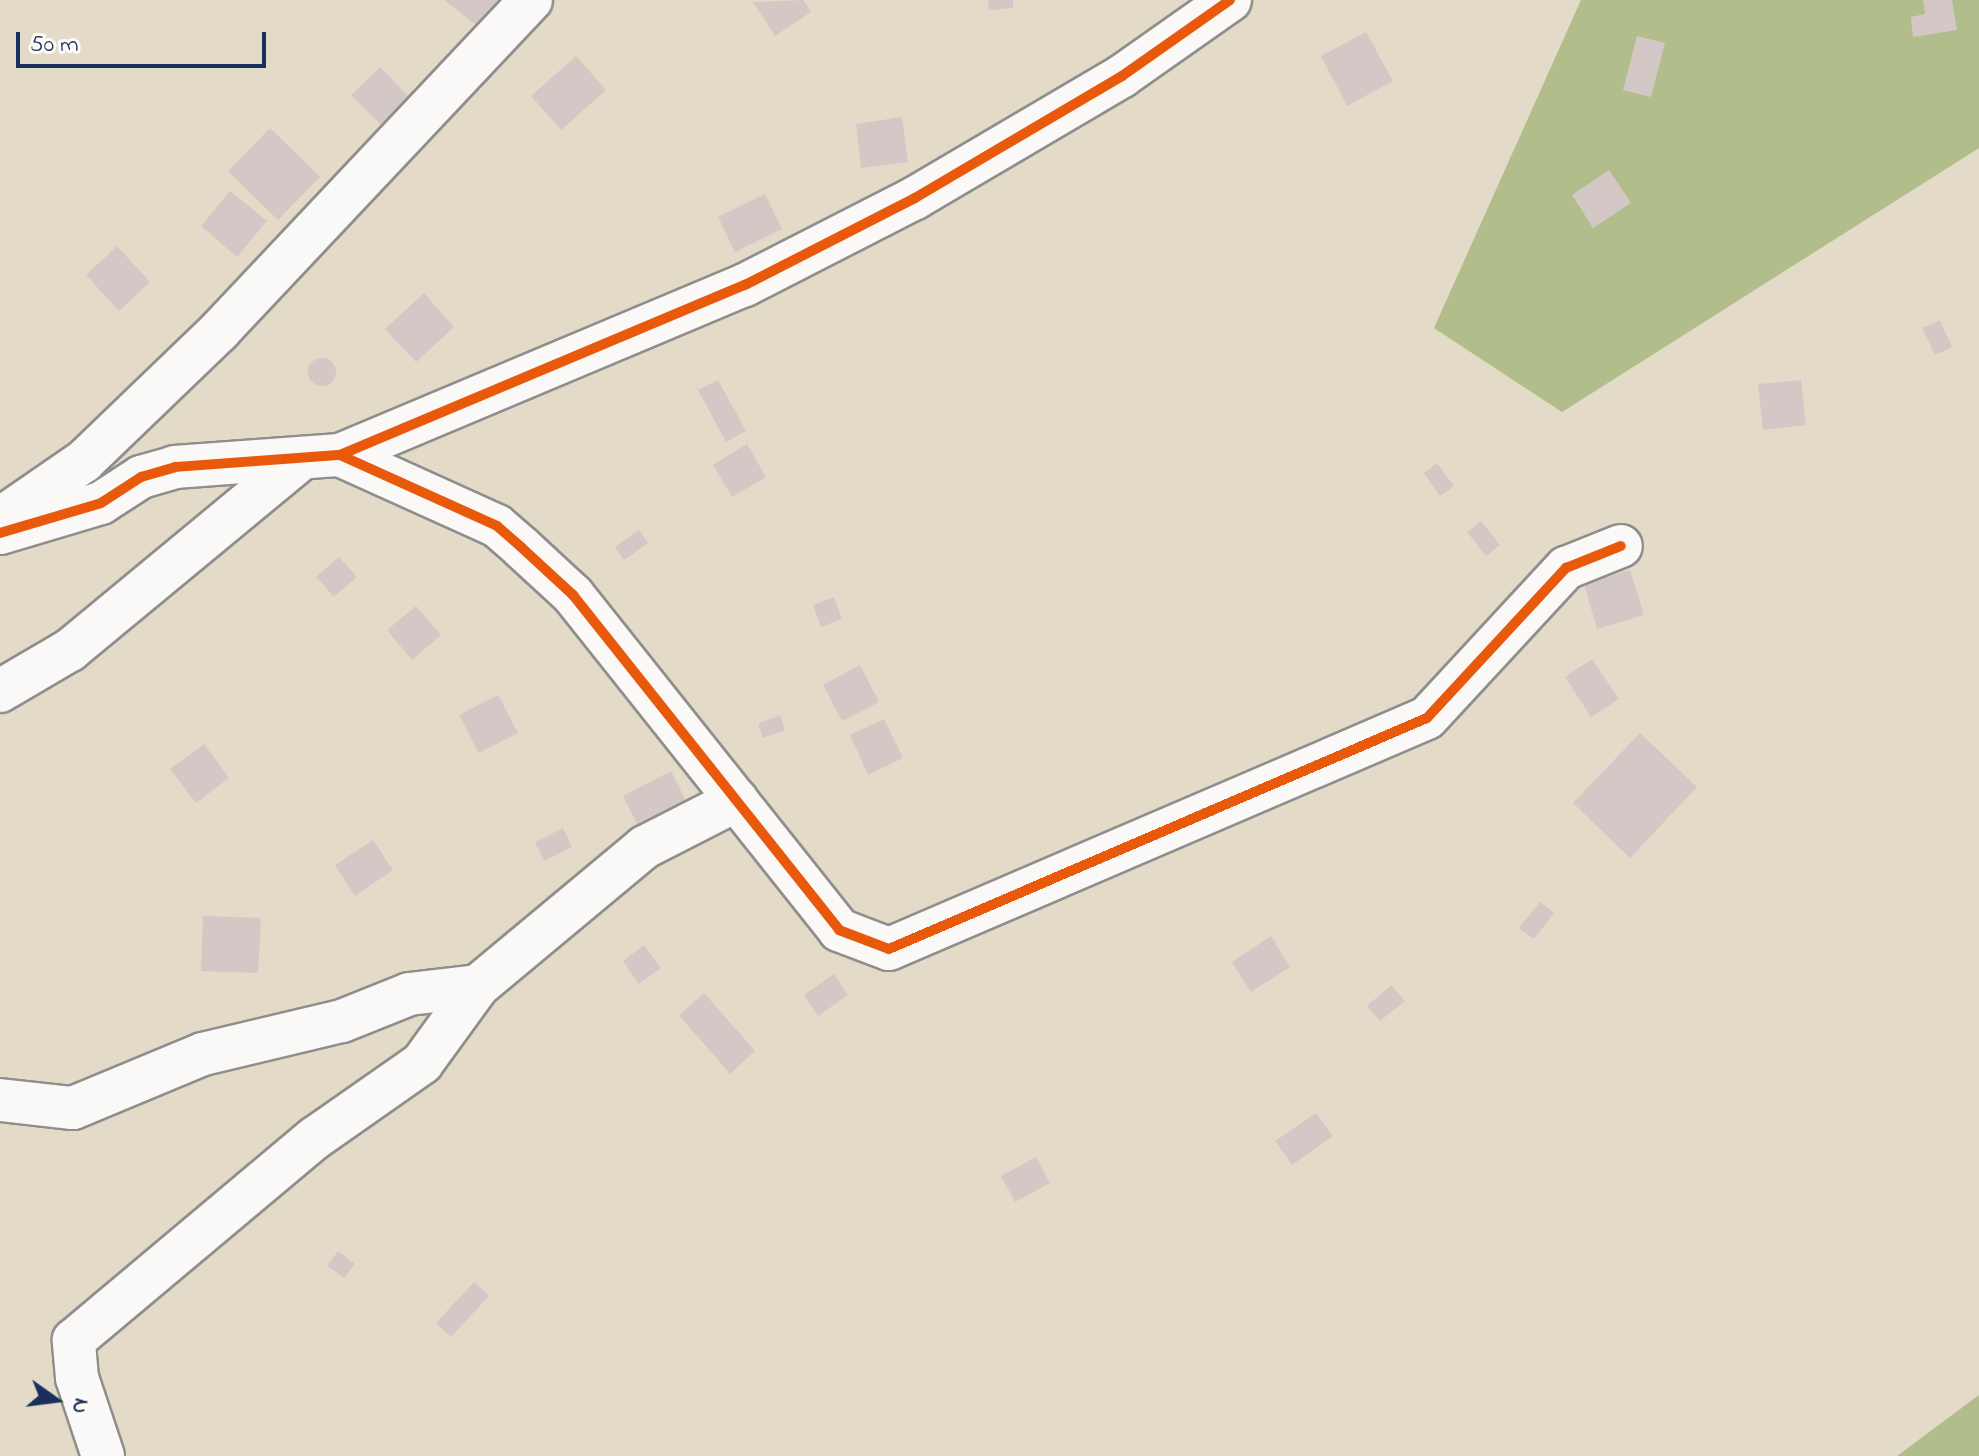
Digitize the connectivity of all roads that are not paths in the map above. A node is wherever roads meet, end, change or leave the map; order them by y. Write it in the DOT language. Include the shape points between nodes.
graph roads {
  1 [pos="531,0"];
  2 [pos="1230,0"];
  3 [pos="321,456"];
  4 [pos="0,519"];
  5 [pos="0,533"];
  6 [pos="1621,546"];
  7 [pos="0,691"];
  8 [pos="737,800"];
  9 [pos="478,986"];
  10 [pos="0,1100"];
  11 [pos="103,1456"];
  1 -- 4 [label="street" via="219,331 84,461"];
  2 -- 3 [label="street" via="1122,76 808,253"];
  3 -- 5 [label="street" via="175,467 141,477 101,503"];
  3 -- 7 [label="street" via="70,650"];
  3 -- 8 [label="street" via="497,526 573,595"];
  6 -- 8 [label="street" via="1566,568 1427,718 889,949 839,930"];
  8 -- 9 [label="street" via="645,847"];
  9 -- 10 [label="street" via="409,994 342,1021 203,1054 73,1108"];
  9 -- 11 [label="street" via="422,1063 315,1138 74,1340 77,1378"];
}
